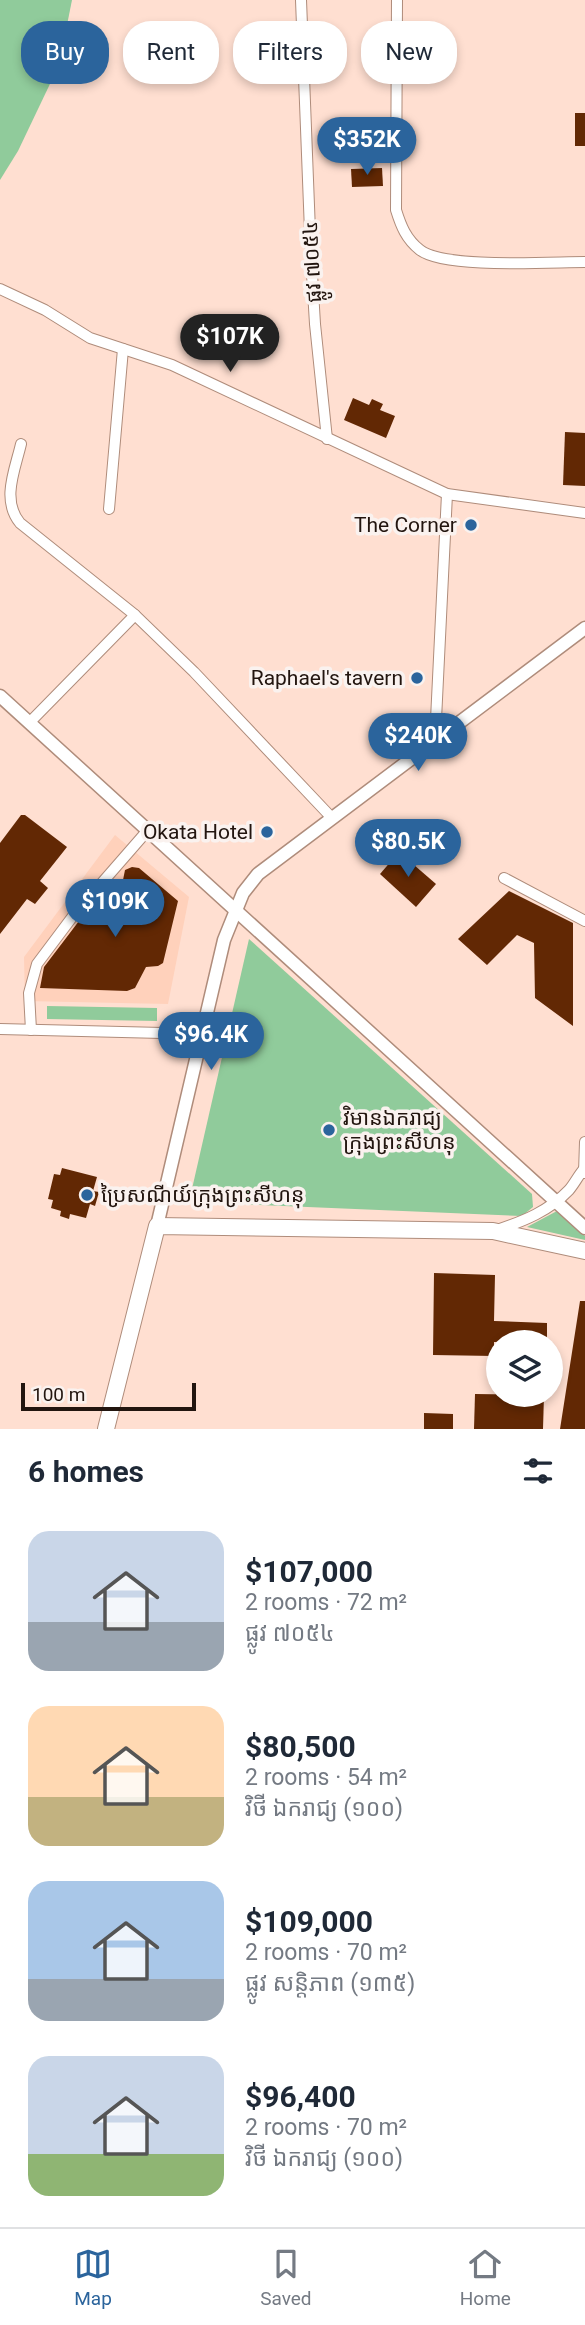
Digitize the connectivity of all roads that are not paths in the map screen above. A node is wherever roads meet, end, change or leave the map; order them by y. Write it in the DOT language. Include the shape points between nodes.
graph roads {
  1 [pos="301,0"];
  2 [pos="397,0"];
  3 [pos="585,262"];
  4 [pos="0,289"];
  5 [pos="123,349"];
  6 [pos="327,439"];
  7 [pos="21,444"];
  8 [pos="447,494"];
  9 [pos="109,509"];
  10 [pos="585,513"];
  11 [pos="135,615"];
  12 [pos="585,628"];
  13 [pos="0,696"];
  14 [pos="30,722"];
  15 [pos="435,740"];
  16 [pos="332,817"];
  17 [pos="148,830"];
  18 [pos="504,878"];
  19 [pos="237,909"];
  20 [pos="585,921"];
  21 [pos="0,1029"];
  22 [pos="31,1030"];
  23 [pos="203,1034"];
  24 [pos="585,1142"];
  25 [pos="585,1171"];
  26 [pos="557,1201"];
  27 [pos="157,1226"];
  28 [pos="585,1228"];
  29 [pos="494,1231"];
  30 [pos="585,1251"];
  31 [pos="106,1429"];
  1 -- 6 [label="street, ផ្លូវ ៧០៥៤" via="311,257"];
  2 -- 3 [label="street" via="396,210 403,233 433,258 455,262"];
  4 -- 5 [label="street" via="90,338"];
  5 -- 6 [label="street" via="172,365"];
  5 -- 9 [label="street"];
  6 -- 8 [label="street"];
  7 -- 11 [label="street" via="9,501 11,513 43,544"];
  8 -- 10 [label="street"];
  8 -- 15 [label="street"];
  11 -- 14 [label="street"];
  11 -- 16 [label="street"];
  12 -- 15 [label="street"];
  13 -- 14 [label="street"];
  14 -- 17 [label="street"];
  15 -- 16 [label="street"];
  16 -- 19 [label="street" via="258,874"];
  17 -- 19 [label="street"];
  17 -- 22 [label="street" via="37,964 29,993"];
  18 -- 20 [label="street"];
  19 -- 23 [label="street" via="224,940"];
  19 -- 26 [label="street"];
  21 -- 22 [label="street"];
  22 -- 23 [label="street"];
  23 -- 27 [label="street"];
  24 -- 25 [label="street"];
  25 -- 26 [label="street"];
  26 -- 28 [label="street"];
  26 -- 29 [label="street" via="533,1217"];
  27 -- 29 [label="main road"];
  27 -- 31 [label="main road"];
  29 -- 30 [label="main road"];
}
